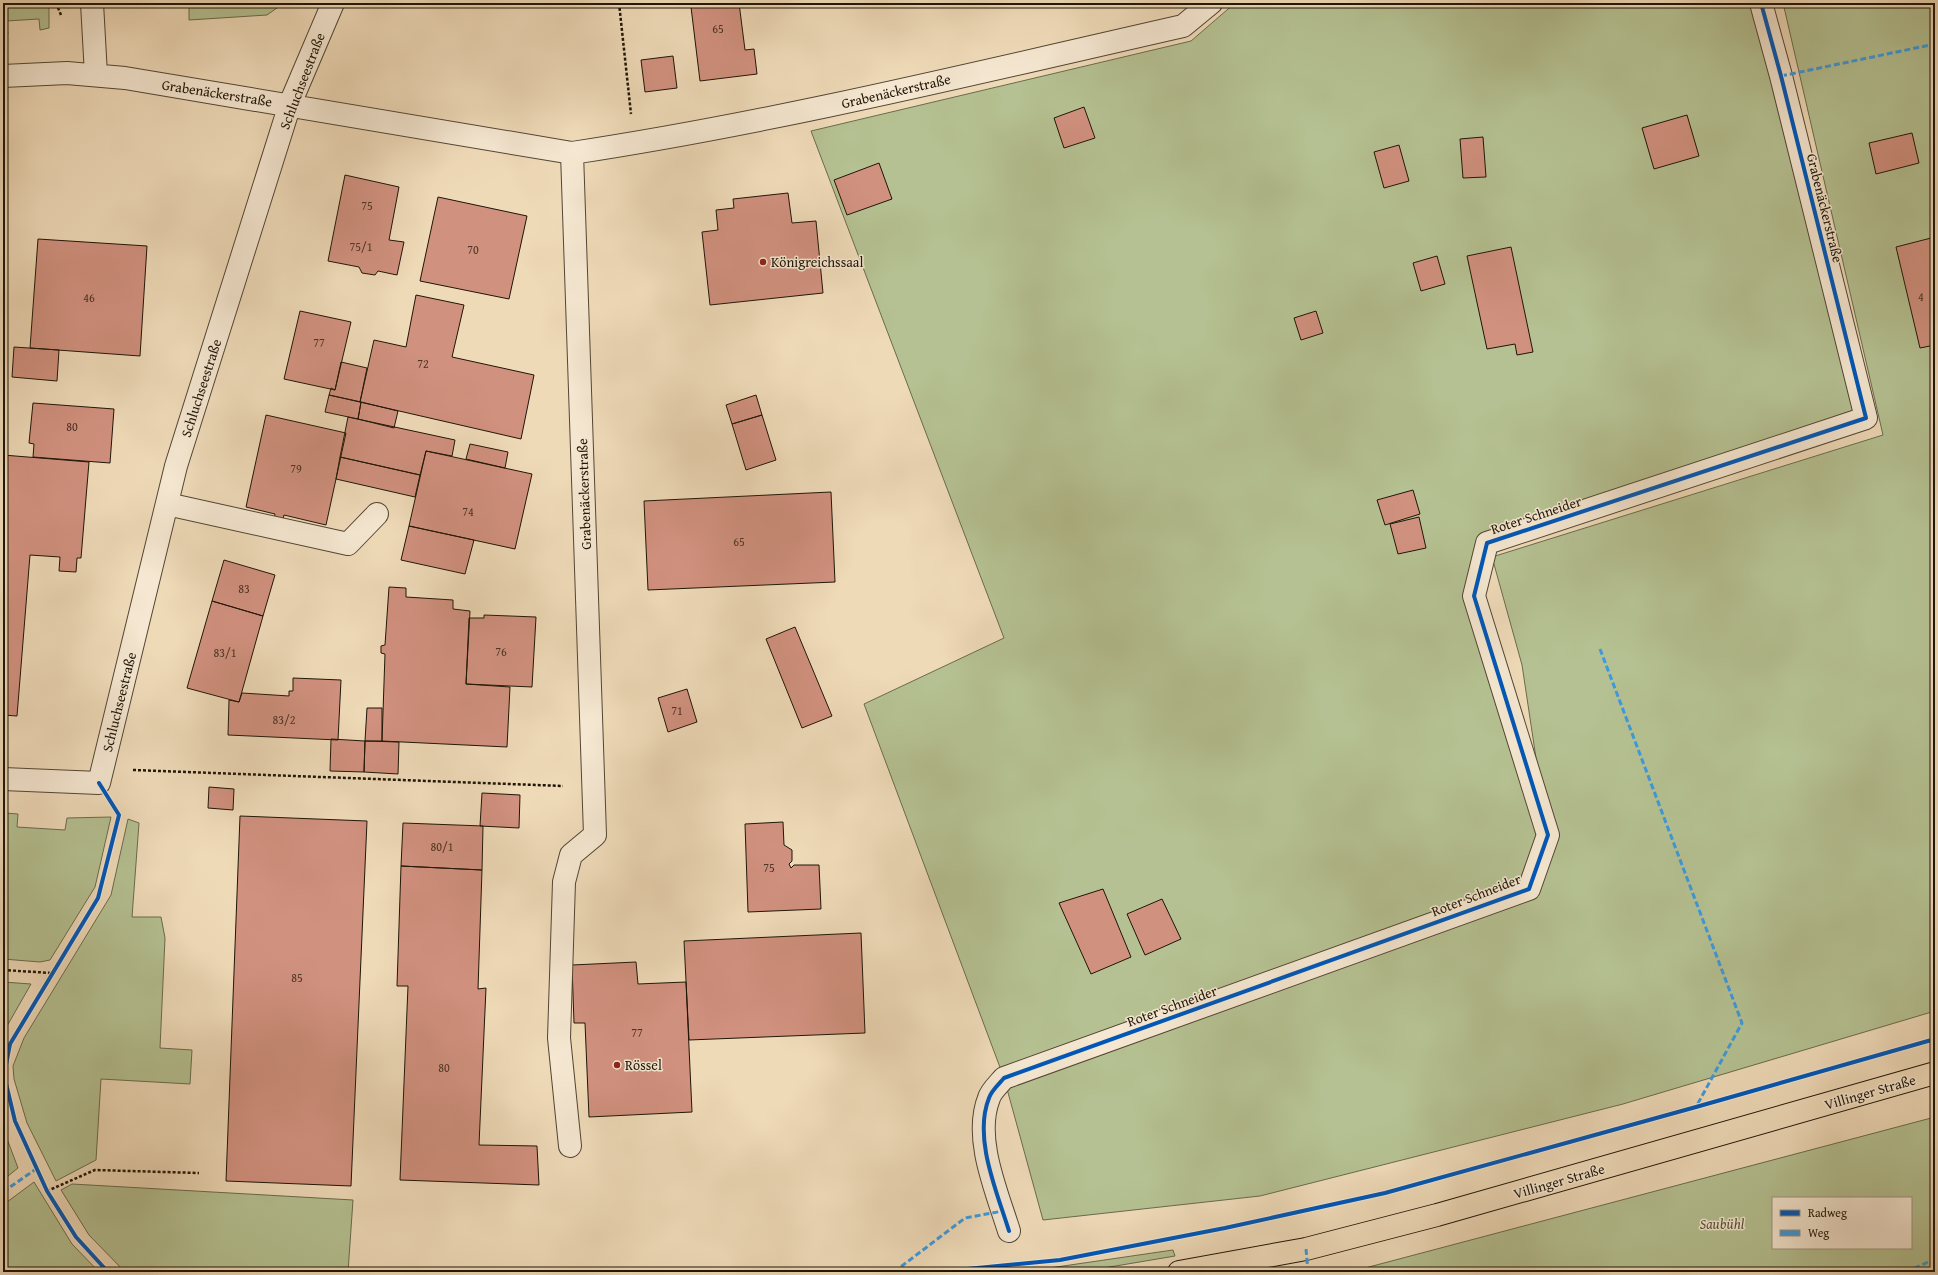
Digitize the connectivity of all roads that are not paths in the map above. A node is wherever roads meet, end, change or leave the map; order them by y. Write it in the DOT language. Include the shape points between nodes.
graph roads {
  1 [pos="92,3"];
  2 [pos="333,3"];
  3 [pos="1211,3"];
  4 [pos="1761,3"];
  5 [pos="3,76"];
  6 [pos="96,76"];
  7 [pos="290,104"];
  8 [pos="572,153"];
  9 [pos="1866,418"];
  10 [pos="167,504"];
  11 [pos="377,514"];
  12 [pos="3,779"];
  13 [pos="1935,1073"];
  14 [pos="570,1146"];
  15 [pos="1009,1231"];
  16 [pos="1179,1272"];
  1 -- 6 [label="street"];
  2 -- 7 [label="street, Schluchseestraße"];
  3 -- 8 [label="street, Grabenäckerstraße" via="1183,26 807,110 635,144"];
  4 -- 9 [label="street, Grabenäckerstraße"];
  5 -- 6 [label="street, Grabenäckerstraße" via="67,73"];
  6 -- 7 [label="street, Grabenäckerstraße" via="125,78"];
  7 -- 8 [label="street, Grabenäckerstraße"];
  7 -- 10 [label="street, Schluchseestraße" via="176,466"];
  8 -- 14 [label="street, Grabenäckerstraße" via="595,835 571,855 564,882 559,1038"];
  9 -- 15 [label="street, Roter Schneider" via="1487,543 1474,596 1548,835 1529,889 1004,1078 989,1097 983,1126 986,1153"];
  10 -- 11 [label="street" via="348,544"];
  10 -- 12 [label="street, Schluchseestraße" via="101,776"];
  13 -- 16 [label="main road, Villinger Straße" via="1437,1215 1306,1249"];
}
